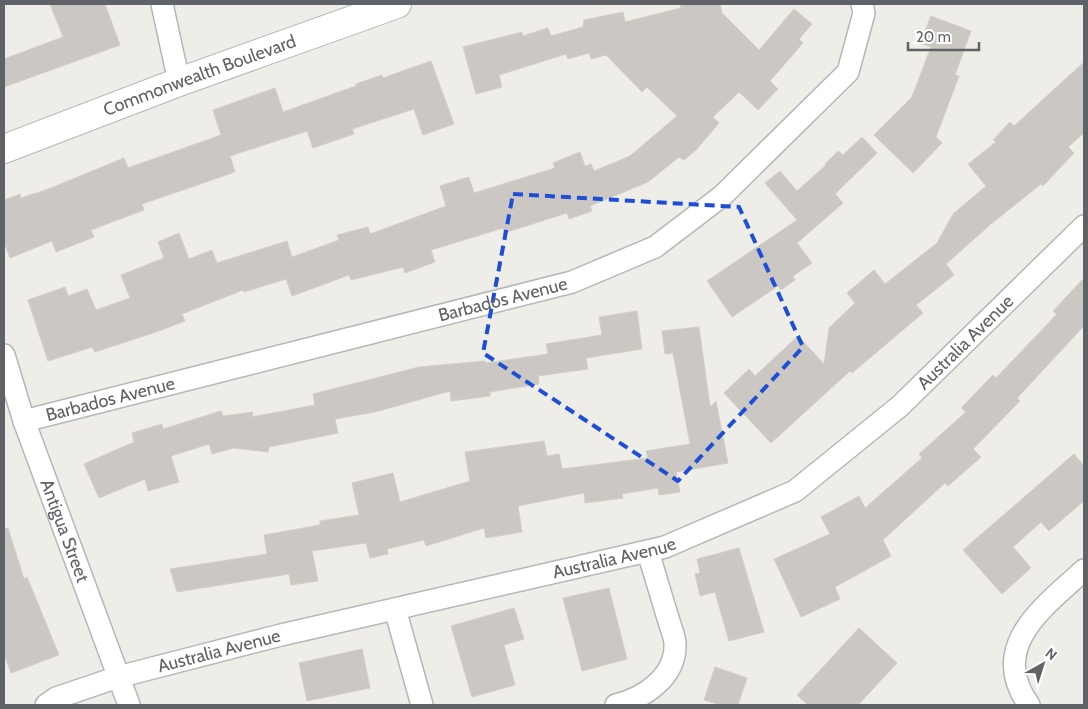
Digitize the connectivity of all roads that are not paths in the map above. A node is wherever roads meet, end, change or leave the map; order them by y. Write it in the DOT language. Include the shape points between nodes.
graph roads {
  1 [pos="162,4"];
  2 [pos="397,4"];
  3 [pos="862,4"];
  4 [pos="179,82"];
  5 [pos="4,148"];
  6 [pos="1084,226"];
  7 [pos="4,355"];
  8 [pos="24,421"];
  9 [pos="648,552"];
  10 [pos="1084,570"];
  11 [pos="395,609"];
  12 [pos="118,677"];
  13 [pos="46,705"];
  14 [pos="129,705"];
  15 [pos="422,705"];
  16 [pos="616,705"];
  17 [pos="1029,705"];
  1 -- 4 [label="street"];
  2 -- 4 [label="street, Commonwealth Boulevard"];
  3 -- 8 [label="street, Barbados Avenue" via="864,13 848,72 722,196 655,247 572,282"];
  4 -- 5 [label="street, Commonwealth Boulevard"];
  6 -- 9 [label="street, Australia Avenue" via="900,406 795,491 665,548"];
  7 -- 8 [label="street, Antigua Street"];
  8 -- 12 [label="street, Antigua Street"];
  9 -- 11 [label="street, Australia Avenue"];
  9 -- 16 [label="street" via="675,643 672,662 648,692"];
  10 -- 17 [label="street" via="1034,616 1023,631 1016,649 1015,668 1018,686"];
  11 -- 12 [label="street, Australia Avenue"];
  11 -- 15 [label="street"];
  12 -- 13 [label="street, Australia Avenue" via="56,698"];
  12 -- 14 [label="street, Antigua Street"];
}
